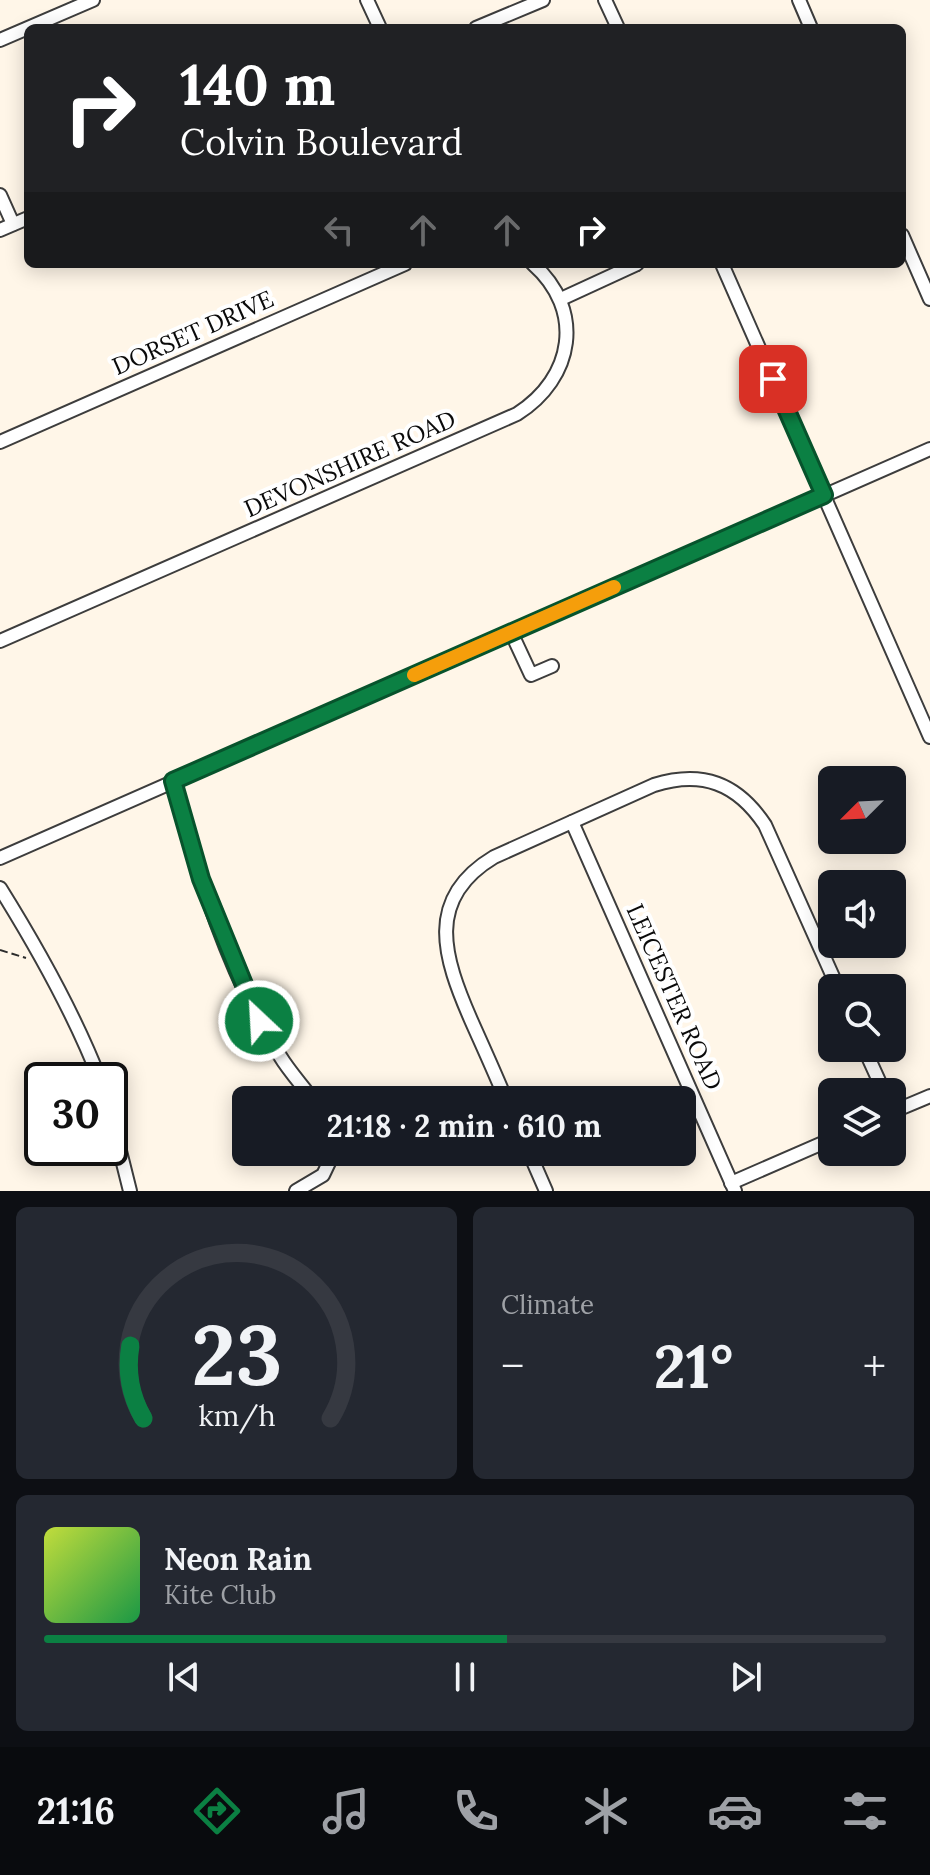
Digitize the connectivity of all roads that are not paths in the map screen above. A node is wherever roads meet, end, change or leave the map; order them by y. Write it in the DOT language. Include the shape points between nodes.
graph roads {
  1 [pos="93,0"];
  2 [pos="367,0"];
  3 [pos="543,0"];
  4 [pos="605,0"];
  5 [pos="799,0"];
  6 [pos="37,24"];
  7 [pos="378,24"];
  8 [pos="486,24"];
  9 [pos="616,24"];
  10 [pos="809,24"];
  11 [pos="24,30"];
  12 [pos="0,40"];
  13 [pos="0,195"];
  14 [pos="24,220"];
  15 [pos="13,224"];
  16 [pos="0,230"];
  17 [pos="906,244"];
  18 [pos="396,268"];
  19 [pos="537,268"];
  20 [pos="628,268"];
  21 [pos="724,268"];
  22 [pos="561,299"];
  23 [pos="930,299"];
  24 [pos="0,442"];
  25 [pos="930,449"];
  26 [pos="824,495"];
  27 [pos="511,632"];
  28 [pos="0,641"];
  29 [pos="552,666"];
  30 [pos="531,675"];
  31 [pos="532,691"];
  32 [pos="930,737"];
  33 [pos="173,781"];
  34 [pos="572,822"];
  35 [pos="0,858"];
  36 [pos="0,888"];
  37 [pos="832,974"];
  38 [pos="92,1062"];
  39 [pos="302,1086"];
  40 [pos="500,1086"];
  41 [pos="930,1096"];
  42 [pos="906,1105"];
  43 [pos="818,1146"];
  44 [pos="124,1166"];
  45 [pos="327,1166"];
  46 [pos="535,1166"];
  47 [pos="733,1187"];
  48 [pos="130,1191"];
  49 [pos="296,1191"];
  50 [pos="546,1191"];
  1 -- 6 [label="street"];
  2 -- 7 [label="street"];
  3 -- 8 [label="street"];
  4 -- 9 [label="street"];
  5 -- 10 [label="street"];
  11 -- 12 [label="street"];
  13 -- 15 [label="street"];
  14 -- 15 [label="street"];
  15 -- 16 [label="street"];
  17 -- 23 [label="street"];
  18 -- 24 [label="street, DORSET DRIVE"];
  19 -- 22 [label="street"];
  20 -- 22 [label="street"];
  21 -- 26 [label="street"];
  22 -- 28 [label="street, DEVONSHIRE ROAD" via="566,327 563,358 551,386 532,405"];
  25 -- 26 [label="street"];
  26 -- 27 [label="street"];
  26 -- 32 [label="street"];
  27 -- 30 [label="street"];
  27 -- 33 [label="street"];
  29 -- 30 [label="street"];
  30 -- 31 [label="street"];
  33 -- 35 [label="street"];
  33 -- 39 [label="street" via="201,879 247,995 281,1059"];
  34 -- 37 [label="street" via="671,780 703,779 732,791 765,825"];
  34 -- 40 [label="street" via="477,867 449,906 449,964"];
  34 -- 47 [label="street, LEICESTER ROAD"];
  36 -- 38 [label="street" via="68,1008"];
  41 -- 42 [label="street"];
  43 -- 47 [label="street"];
  44 -- 48 [label="street"];
  45 -- 49 [label="street" via="323,1175"];
  46 -- 50 [label="street"];
}
